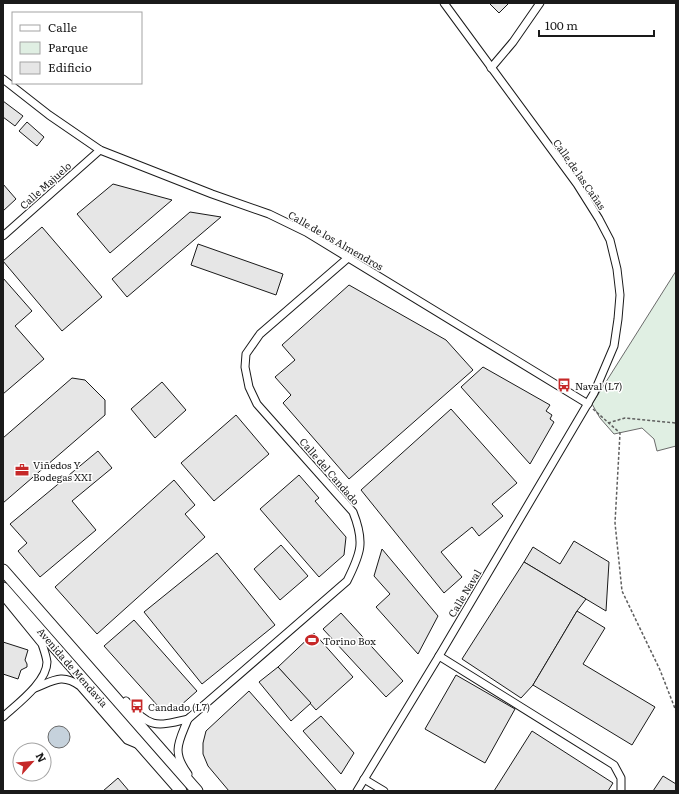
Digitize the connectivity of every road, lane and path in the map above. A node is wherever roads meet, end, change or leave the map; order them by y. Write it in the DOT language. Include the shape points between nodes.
graph roads {
  1 [pos="444,3"];
  2 [pos="540,3"];
  3 [pos="491,68"];
  4 [pos="3,79"];
  5 [pos="100,150"];
  6 [pos="3,236"];
  7 [pos="349,257"];
  8 [pos="588,404"];
  9 [pos="608,423"];
  10 [pos="676,423"];
  11 [pos="3,570"];
  12 [pos="3,588"];
  13 [pos="3,596"];
  14 [pos="439,656"];
  15 [pos="84,663"];
  16 [pos="35,688"];
  17 [pos="676,710"];
  18 [pos="3,717"];
  19 [pos="188,719"];
  20 [pos="143,747"];
  21 [pos="364,779"];
  22 [pos="181,791"];
  23 [pos="197,791"];
  24 [pos="203,791"];
  25 [pos="357,791"];
  26 [pos="384,791"];
  27 [pos="622,791"];
  1 -- 3 [label="street, Calle de las Cañas"];
  2 -- 3 [label="street"];
  3 -- 8 [label="street, Calle de las Cañas" via="577,184 610,240 620,295 618,319 614,346"];
  4 -- 5 [label="street, Calle de los Almendros"];
  5 -- 6 [label="street, Calle Majuelo"];
  5 -- 7 [label="street, Calle de los Almendros" via="269,214"];
  7 -- 8 [label="street, Calle de los Almendros"];
  7 -- 19 [label="street, Calle del Candado" via="260,334 246,354 245,367 249,387 257,404 353,512 359,526 361,543 357,562 347,581"];
  8 -- 9 [label="path"];
  8 -- 14 [label="street, Calle Naval"];
  9 -- 10 [label="path" via="625,418"];
  9 -- 17 [label="path" via="620,433 615,523 622,591"];
  11 -- 15 [label="main road, Avenida de Mendavia"];
  12 -- 20 [label="main road, Avenida de Mendavia"];
  13 -- 16 [label="street" via="42,644 46,653 47,664"];
  14 -- 21 [label="street, Calle Naval"];
  14 -- 27 [label="street" via="614,765 621,778"];
  15 -- 19 [label="street, Avenida de Mendavia" via="99,672 145,721 168,725"];
  15 -- 23 [label="main road, Avenida de Mendavia"];
  16 -- 18 [label="street"];
  16 -- 20 [label="street, Avenida de Mendavia" via="53,680 72,680 127,740"];
  19 -- 24 [label="street, Calle del Candado" via="180,734 178,756 182,766"];
  20 -- 22 [label="main road, Avenida de Mendavia"];
  21 -- 25 [label="street, Calle Naval"];
  21 -- 26 [label="street"];
}
